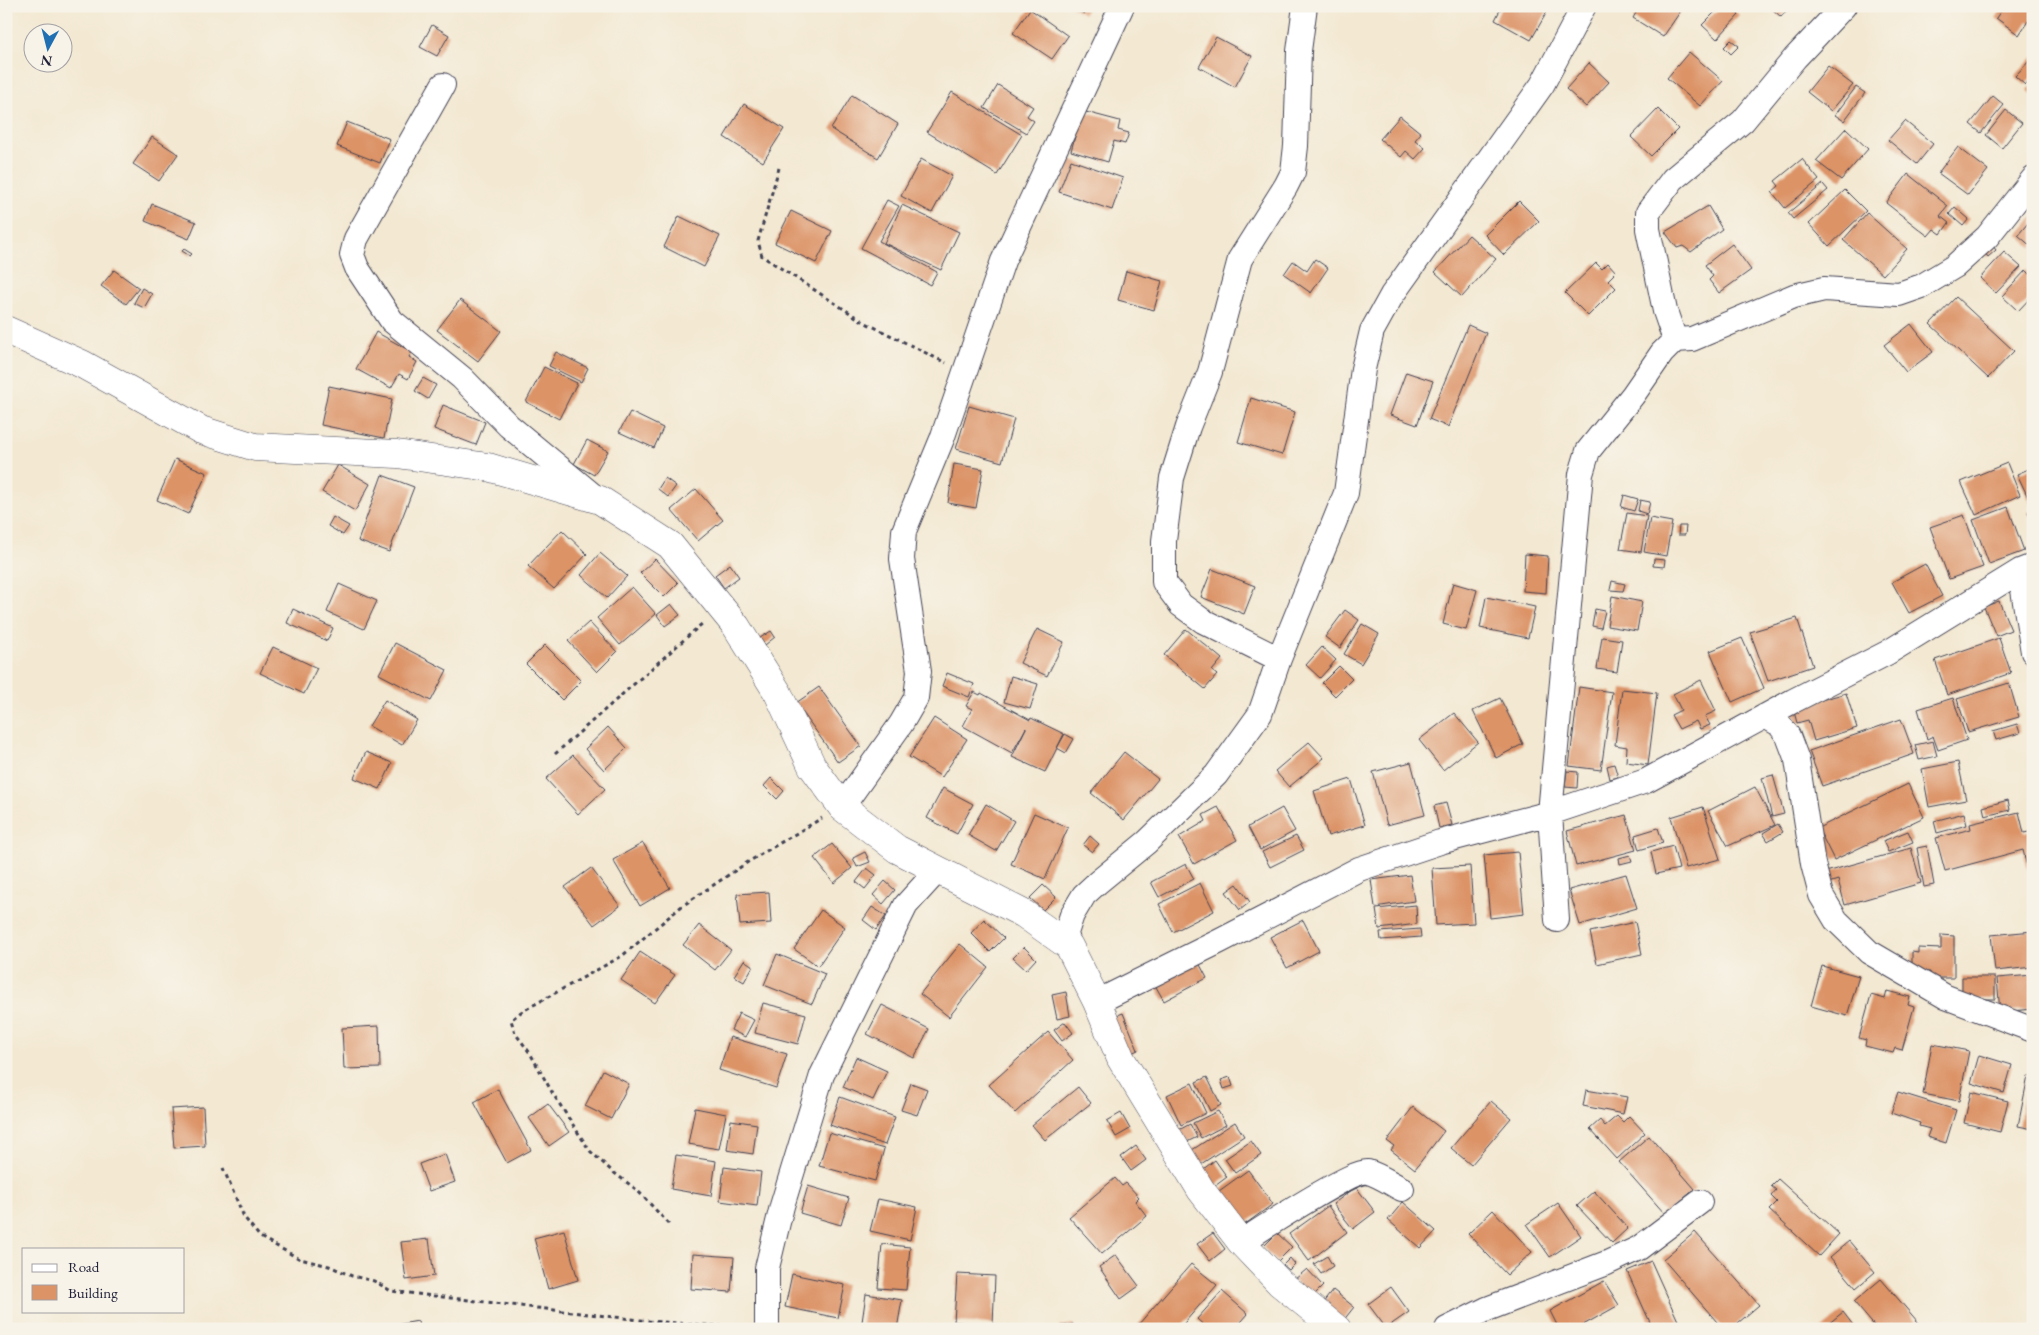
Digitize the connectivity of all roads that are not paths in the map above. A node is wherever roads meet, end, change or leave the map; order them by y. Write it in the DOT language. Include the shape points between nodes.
graph roads {
  1 [pos="1122,6"];
  2 [pos="1305,6"];
  3 [pos="1584,6"];
  4 [pos="1844,6"];
  5 [pos="443,85"];
  6 [pos="2033,179"];
  7 [pos="6,330"];
  8 [pos="1675,340"];
  9 [pos="600,500"];
  10 [pos="2026,569"];
  11 [pos="2033,652"];
  12 [pos="1278,659"];
  13 [pos="1765,716"];
  14 [pos="842,807"];
  15 [pos="1550,813"];
  16 [pos="937,871"];
  17 [pos="1556,920"];
  18 [pos="1069,946"];
  19 [pos="1097,1002"];
  20 [pos="2033,1030"];
  21 [pos="1402,1189"];
  22 [pos="1700,1202"];
  23 [pos="1241,1242"];
  24 [pos="767,1329"];
  25 [pos="1337,1329"];
  26 [pos="1447,1329"];
  1 -- 14 [label="street" via="1003,261 942,440 904,531 902,559 919,671 916,698"];
  2 -- 12 [label="street" via="1299,51 1293,172 1240,259 1210,372 1172,478 1164,541 1164,582 1181,605 1203,621"];
  3 -- 12 [label="street" via="1542,85 1392,295 1372,331 1363,369 1346,493"];
  4 -- 8 [label="street" via="1743,120 1673,179 1648,212 1648,229 1665,311"];
  5 -- 9 [label="street" via="356,239 352,255 392,321 462,378 510,426"];
  6 -- 8 [label="street" via="1987,237 1956,266 1922,286 1899,294 1824,289 1794,296 1692,339"];
  7 -- 9 [label="street" via="82,364 202,430 255,447 397,454 488,467"];
  8 -- 15 [label="street" via="1588,451 1581,474"];
  9 -- 14 [label="street" via="670,545 736,626 778,693 812,766"];
  10 -- 11 [label="street" via="2028,634"];
  10 -- 13 [label="street" via="1887,653"];
  12 -- 18 [label="street" via="1260,714 1216,775 1147,842 1084,895 1066,933"];
  13 -- 15 [label="street" via="1646,781"];
  13 -- 20 [label="street" via="1779,724 1788,736 1797,760 1821,895 1836,920 1869,952 1946,997"];
  14 -- 16 [label="street" via="897,849"];
  15 -- 17 [label="street"];
  15 -- 19 [label="street" via="1440,842 1359,869"];
  16 -- 18 [label="street" via="1024,914"];
  16 -- 24 [label="street" via="906,905 822,1074 767,1268"];
  18 -- 19 [label="street"];
  19 -- 23 [label="street" via="1121,1059 1201,1190"];
  21 -- 23 [label="street" via="1367,1172 1359,1173"];
  22 -- 26 [label="street" via="1639,1248 1487,1309"];
  23 -- 25 [label="street" via="1280,1283"];
}
